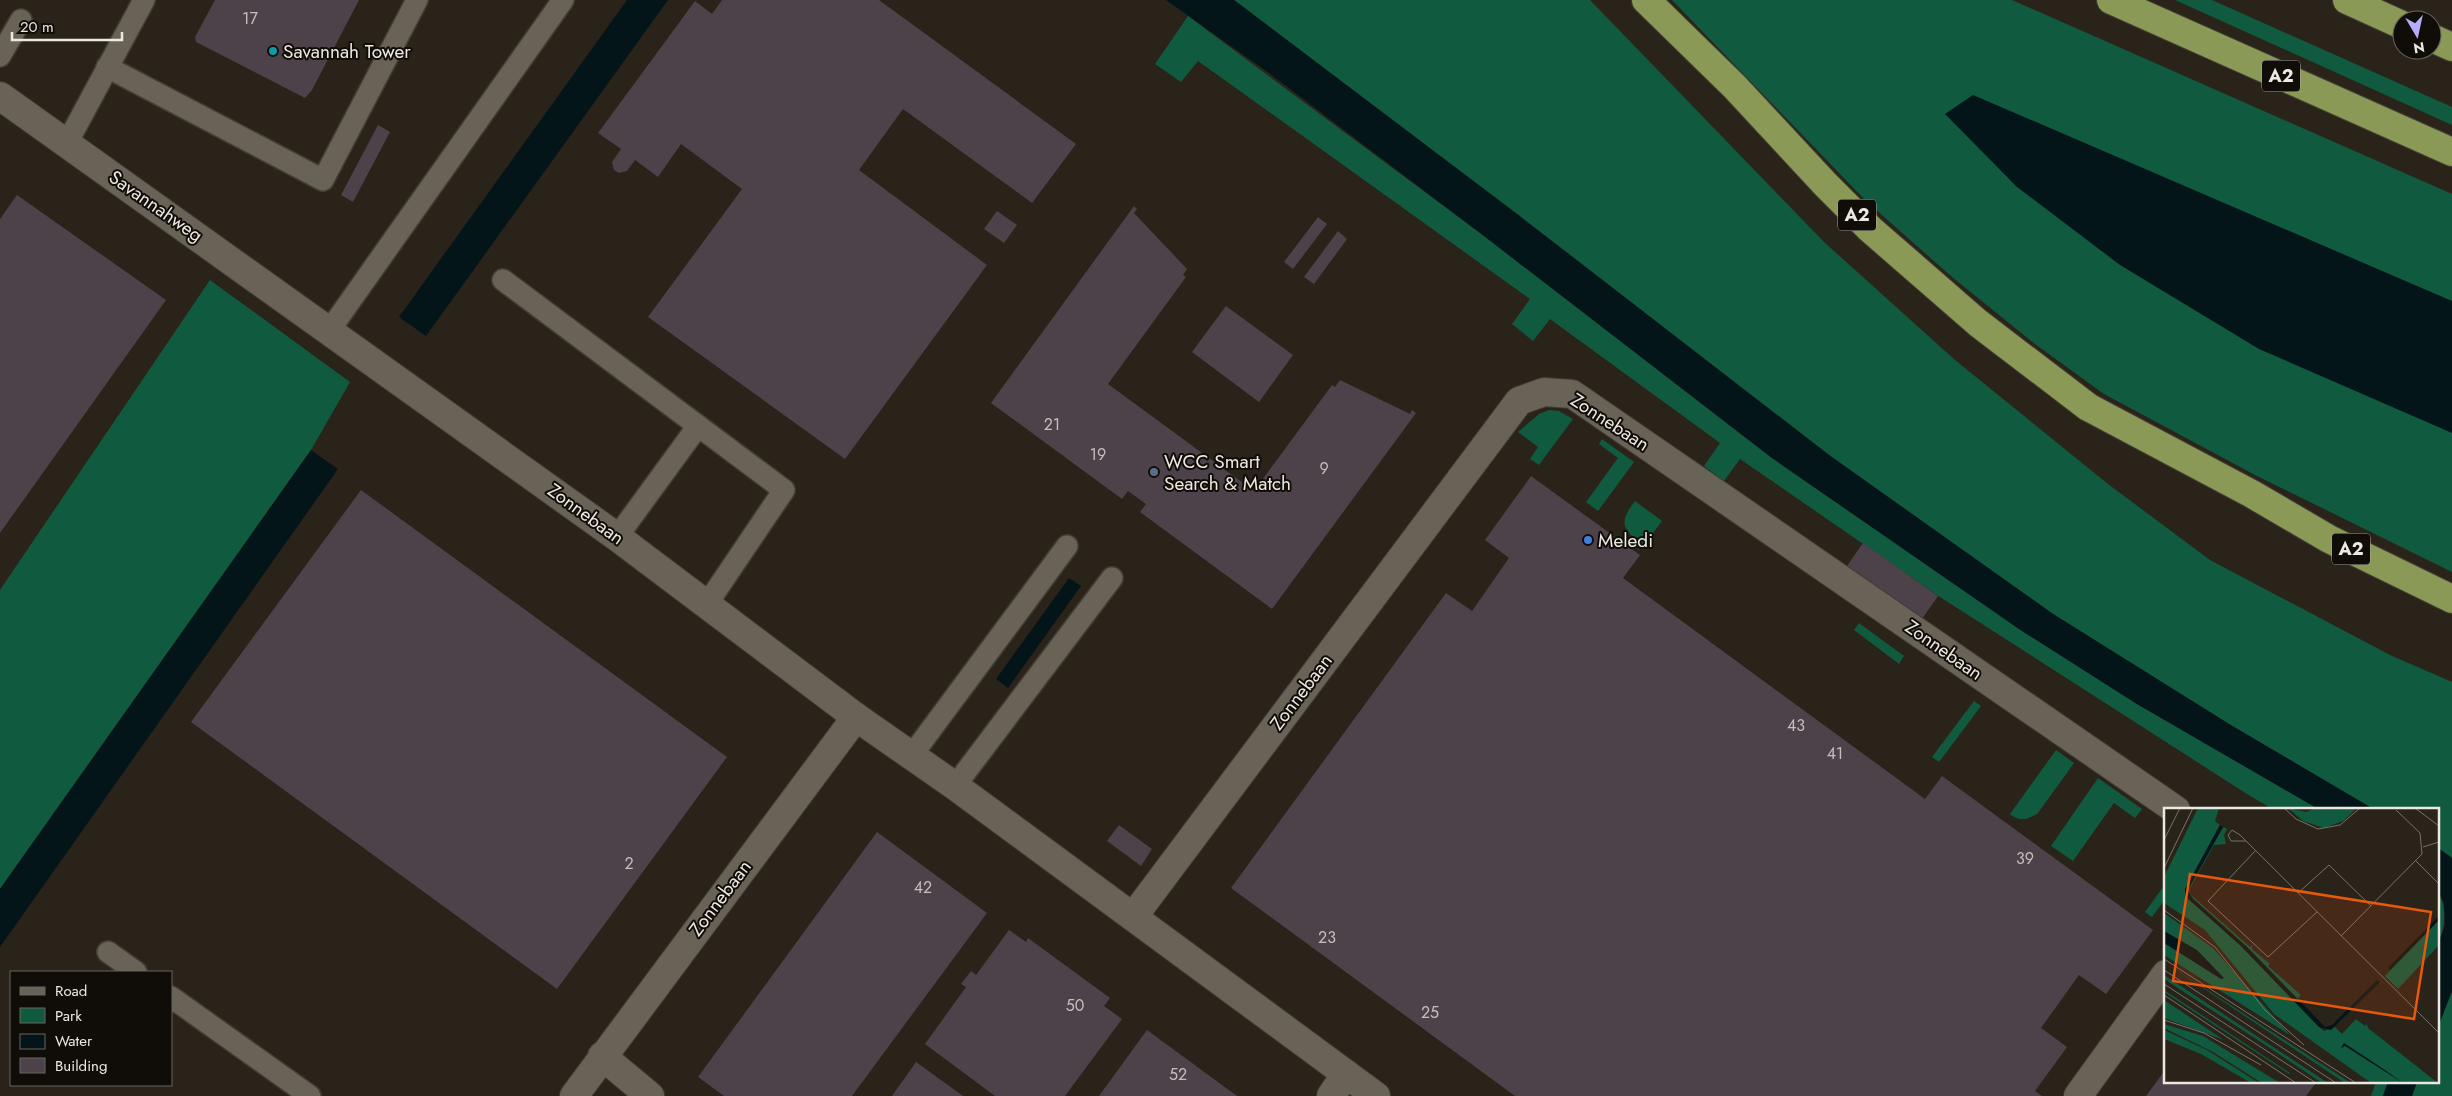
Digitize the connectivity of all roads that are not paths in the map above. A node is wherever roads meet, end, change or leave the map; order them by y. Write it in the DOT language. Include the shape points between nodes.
graph roads {
  1 [pos="144,0"];
  2 [pos="418,0"];
  3 [pos="563,0"];
  4 [pos="1646,0"];
  5 [pos="2111,0"];
  6 [pos="2346,0"];
  7 [pos="21,20"];
  8 [pos="2392,21"];
  9 [pos="0,56"];
  10 [pos="107,67"];
  11 [pos="0,96"];
  12 [pos="67,142"];
  13 [pos="2452,152"];
  14 [pos="503,280"];
  15 [pos="321,324"];
  16 [pos="698,426"];
  17 [pos="617,537"];
  18 [pos="1067,546"];
  19 [pos="1112,578"];
  20 [pos="2452,599"];
  21 [pos="707,604"];
  22 [pos="856,717"];
  23 [pos="912,755"];
  24 [pos="955,786"];
  25 [pos="2173,808"];
  26 [pos="1133,918"];
  27 [pos="108,952"];
  28 [pos="135,971"];
  29 [pos="2164,977"];
  30 [pos="172,998"];
  31 [pos="602,1056"];
  32 [pos="1339,1085"];
  33 [pos="310,1096"];
  34 [pos="574,1096"];
  35 [pos="650,1096"];
  36 [pos="1376,1096"];
  37 [pos="2078,1096"];
  1 -- 10 [label="lane"];
  2 -- 10 [label="lane" via="323,180"];
  3 -- 15 [label="lane"];
  4 -- 20 [label="highway, A2" via="1735,87 1870,228 1978,323 2088,407 2329,539"];
  5 -- 13 [label="highway, A2"];
  6 -- 8 [label="highway"];
  7 -- 9 [label="lane"];
  10 -- 12 [label="lane"];
  11 -- 12 [label="street, Savannahweg"];
  12 -- 15 [label="street, Savannahweg"];
  14 -- 16 [label="lane"];
  15 -- 17 [label="street, Zonnebaan"];
  16 -- 17 [label="lane"];
  16 -- 21 [label="lane" via="784,490"];
  17 -- 21 [label="street, Zonnebaan"];
  18 -- 23 [label="lane"];
  19 -- 24 [label="lane"];
  21 -- 22 [label="street, Zonnebaan"];
  22 -- 23 [label="street, Zonnebaan"];
  22 -- 31 [label="street, Zonnebaan"];
  23 -- 24 [label="street, Zonnebaan"];
  24 -- 26 [label="street, Zonnebaan"];
  25 -- 26 [label="street, Zonnebaan" via="1572,394 1544,392 1519,400"];
  26 -- 32 [label="street, Zonnebaan"];
  27 -- 28 [label="lane"];
  29 -- 37 [label="street"];
  30 -- 33 [label="lane"];
  31 -- 34 [label="street, Zonnebaan"];
  31 -- 35 [label="street"];
  32 -- 36 [label="street, Zonnebaan"];
}
